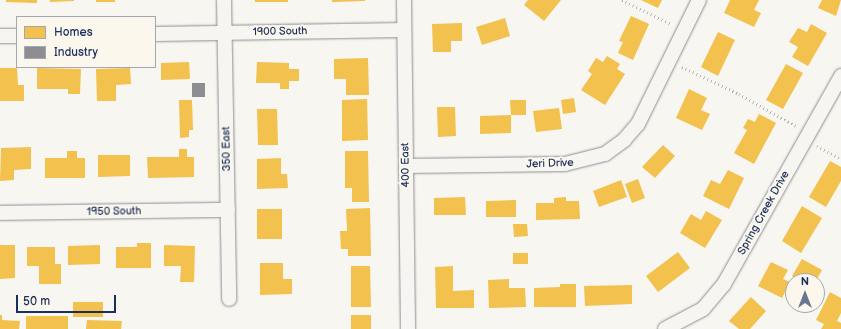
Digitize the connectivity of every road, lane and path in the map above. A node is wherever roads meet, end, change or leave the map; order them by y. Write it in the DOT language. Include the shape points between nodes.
graph roads {
  1 [pos="224,0"];
  2 [pos="404,0"];
  3 [pos="622,0"];
  4 [pos="699,0"];
  5 [pos="671,24"];
  6 [pos="404,30"];
  7 [pos="225,33"];
  8 [pos="156,34"];
  9 [pos="0,36"];
  10 [pos="16,36"];
  11 [pos="682,66"];
  12 [pos="841,76"];
  13 [pos="796,126"];
  14 [pos="817,146"];
  15 [pos="841,159"];
  16 [pos="406,166"];
  17 [pos="228,210"];
  18 [pos="0,213"];
  19 [pos="229,299"];
  20 [pos="408,329"];
  21 [pos="665,329"];
  1 -- 7 [label="street, 350 East"];
  2 -- 6 [label="street, 400 East"];
  3 -- 5 [label="path"];
  4 -- 16 [label="street, Jeri Drive" via="638,124 624,140 605,154 565,164"];
  6 -- 7 [label="street, 1900 South"];
  6 -- 16 [label="street, 400 East"];
  7 -- 8 [label="street, 1900 South"];
  7 -- 17 [label="street, 350 East"];
  9 -- 10 [label="street"];
  11 -- 13 [label="path"];
  12 -- 21 [label="street, Spring Creek Drive" via="724,284 703,309"];
  14 -- 15 [label="path"];
  16 -- 20 [label="street, 400 East"];
  17 -- 18 [label="street, 1950 South"];
  17 -- 19 [label="street, 350 East"];
}
